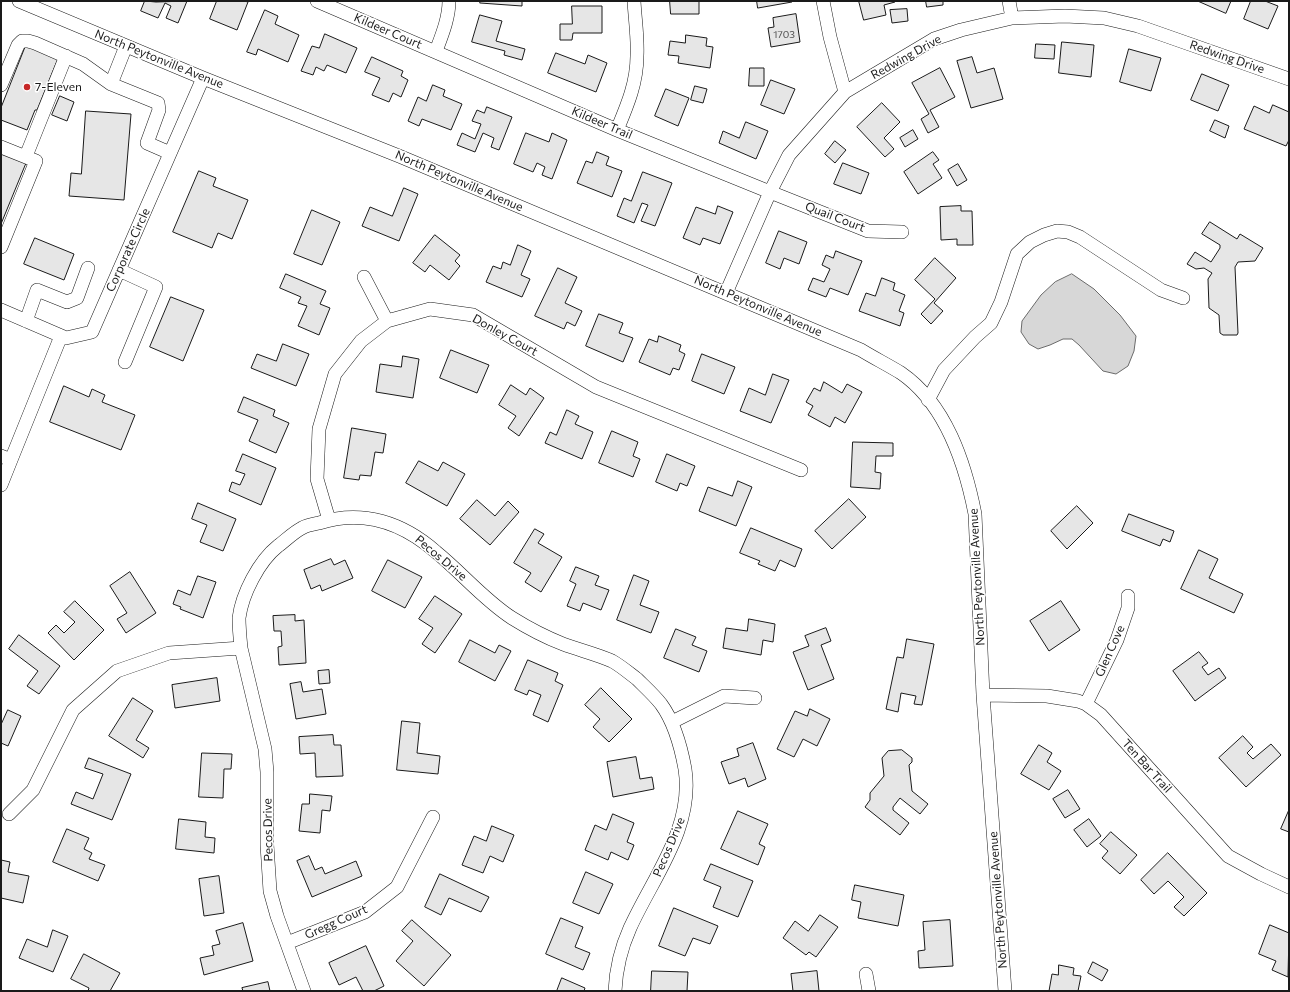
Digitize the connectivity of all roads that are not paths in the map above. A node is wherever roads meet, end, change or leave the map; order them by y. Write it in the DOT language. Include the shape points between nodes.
graph roads {
  1 [pos="19,1"];
  2 [pos="317,1"];
  3 [pos="449,1"];
  4 [pos="634,1"];
  5 [pos="823,1"];
  6 [pos="1009,1"];
  7 [pos="1012,18"];
  8 [pos="126,46"];
  9 [pos="436,51"];
  10 [pos="66,56"];
  11 [pos="203,78"];
  12 [pos="1289,79"];
  13 [pos="111,84"];
  14 [pos="1,85"];
  15 [pos="846,92"];
  16 [pos="616,130"];
  17 [pos="1,147"];
  18 [pos="170,153"];
  19 [pos="26,156"];
  20 [pos="770,192"];
  21 [pos="902,232"];
  22 [pos="1,247"];
  23 [pos="88,268"];
  24 [pos="119,270"];
  25 [pos="364,277"];
  26 [pos="726,292"];
  27 [pos="1183,298"];
  28 [pos="1,310"];
  29 [pos="26,321"];
  30 [pos="387,321"];
  31 [pos="61,336"];
  32 [pos="126,362"];
  33 [pos="928,400"];
  34 [pos="6,458"];
  35 [pos="801,470"];
  36 [pos="1,485"];
  37 [pos="329,520"];
  38 [pos="1128,596"];
  39 [pos="241,648"];
  40 [pos="984,695"];
  41 [pos="755,698"];
  42 [pos="1086,704"];
  43 [pos="672,722"];
  44 [pos="9,814"];
  45 [pos="433,817"];
  46 [pos="1289,887"];
  47 [pos="287,943"];
  48 [pos="866,974"];
  49 [pos="304,991"];
  50 [pos="615,991"];
  51 [pos="869,991"];
  52 [pos="1005,991"];
  1 -- 8 [label="street, North Peytonville Avenue"];
  2 -- 9 [label="street, Kildeer Court"];
  3 -- 9 [label="street" via="445,28"];
  4 -- 16 [label="street" via="638,57 630,99"];
  5 -- 15 [label="street" via="830,37"];
  6 -- 7 [label="street"];
  7 -- 12 [label="street, Redwing Drive" via="1104,18 1138,26"];
  7 -- 15 [label="street, Redwing Drive" via="934,39"];
  8 -- 11 [label="street, North Peytonville Avenue"];
  8 -- 13 [label="street"];
  9 -- 16 [label="street, Kildeer Trail"];
  10 -- 13 [label="street" via="83,64"];
  10 -- 14 [label="street" via="35,43 22,41"];
  10 -- 19 [label="street"];
  11 -- 18 [label="street, Corporate Circle"];
  11 -- 26 [label="street, North Peytonville Avenue" via="399,156"];
  13 -- 18 [label="street" via="158,103 159,110 147,143"];
  15 -- 20 [label="street, Redwing Drive" via="790,155"];
  16 -- 20 [label="street, Kildeer Trail"];
  17 -- 19 [label="street"];
  18 -- 24 [label="street, Corporate Circle"];
  19 -- 22 [label="street" via="36,160"];
  20 -- 21 [label="street, Quail Court" via="868,231"];
  20 -- 26 [label="street, Redwing Drive"];
  23 -- 29 [label="street" via="77,298 67,302 37,290"];
  24 -- 31 [label="street, Corporate Circle" via="92,332 66,338"];
  24 -- 32 [label="street" via="156,287"];
  25 -- 30 [label="street"];
  26 -- 33 [label="street, North Peytonville Avenue" via="861,350 901,374"];
  27 -- 33 [label="street" via="1161,290 1080,237 1057,231 1044,235 1030,242 1017,254 1002,302 991,323 944,370"];
  28 -- 29 [label="street, Corporate Circle"];
  29 -- 31 [label="street, Corporate Circle"];
  30 -- 35 [label="street, Donley Court" via="430,309 472,315 596,387"];
  30 -- 37 [label="street, Donley Court" via="361,340 335,374 319,429 317,479"];
  31 -- 34 [label="street"];
  33 -- 40 [label="street, North Peytonville Avenue" via="944,421 960,459 974,508"];
  34 -- 36 [label="street"];
  37 -- 39 [label="street, Pecos Drive" via="302,528 272,551 254,576 240,616"];
  37 -- 43 [label="street, Pecos Drive" via="365,518 410,532 436,551 489,600 526,627 613,662 628,671 651,692"];
  38 -- 42 [label="street, Glen Cove" via="1128,608 1117,640"];
  39 -- 44 [label="street" via="169,653 117,671 73,710 33,790"];
  39 -- 47 [label="street, Pecos Drive" via="265,749 270,891"];
  40 -- 42 [label="street, Ten Bar Trail" via="1047,696"];
  40 -- 52 [label="street, North Peytonville Avenue"];
  41 -- 43 [label="street" via="724,696"];
  42 -- 46 [label="street, Ten Bar Trail" via="1101,715 1228,856"];
  43 -- 50 [label="street, Pecos Drive" via="685,771 685,806 681,824 666,861 630,928 616,973"];
  45 -- 47 [label="street, Gregg Court" via="397,887 365,912"];
  47 -- 49 [label="street, Pecos Drive"];
  48 -- 51 [label="street"];
}
